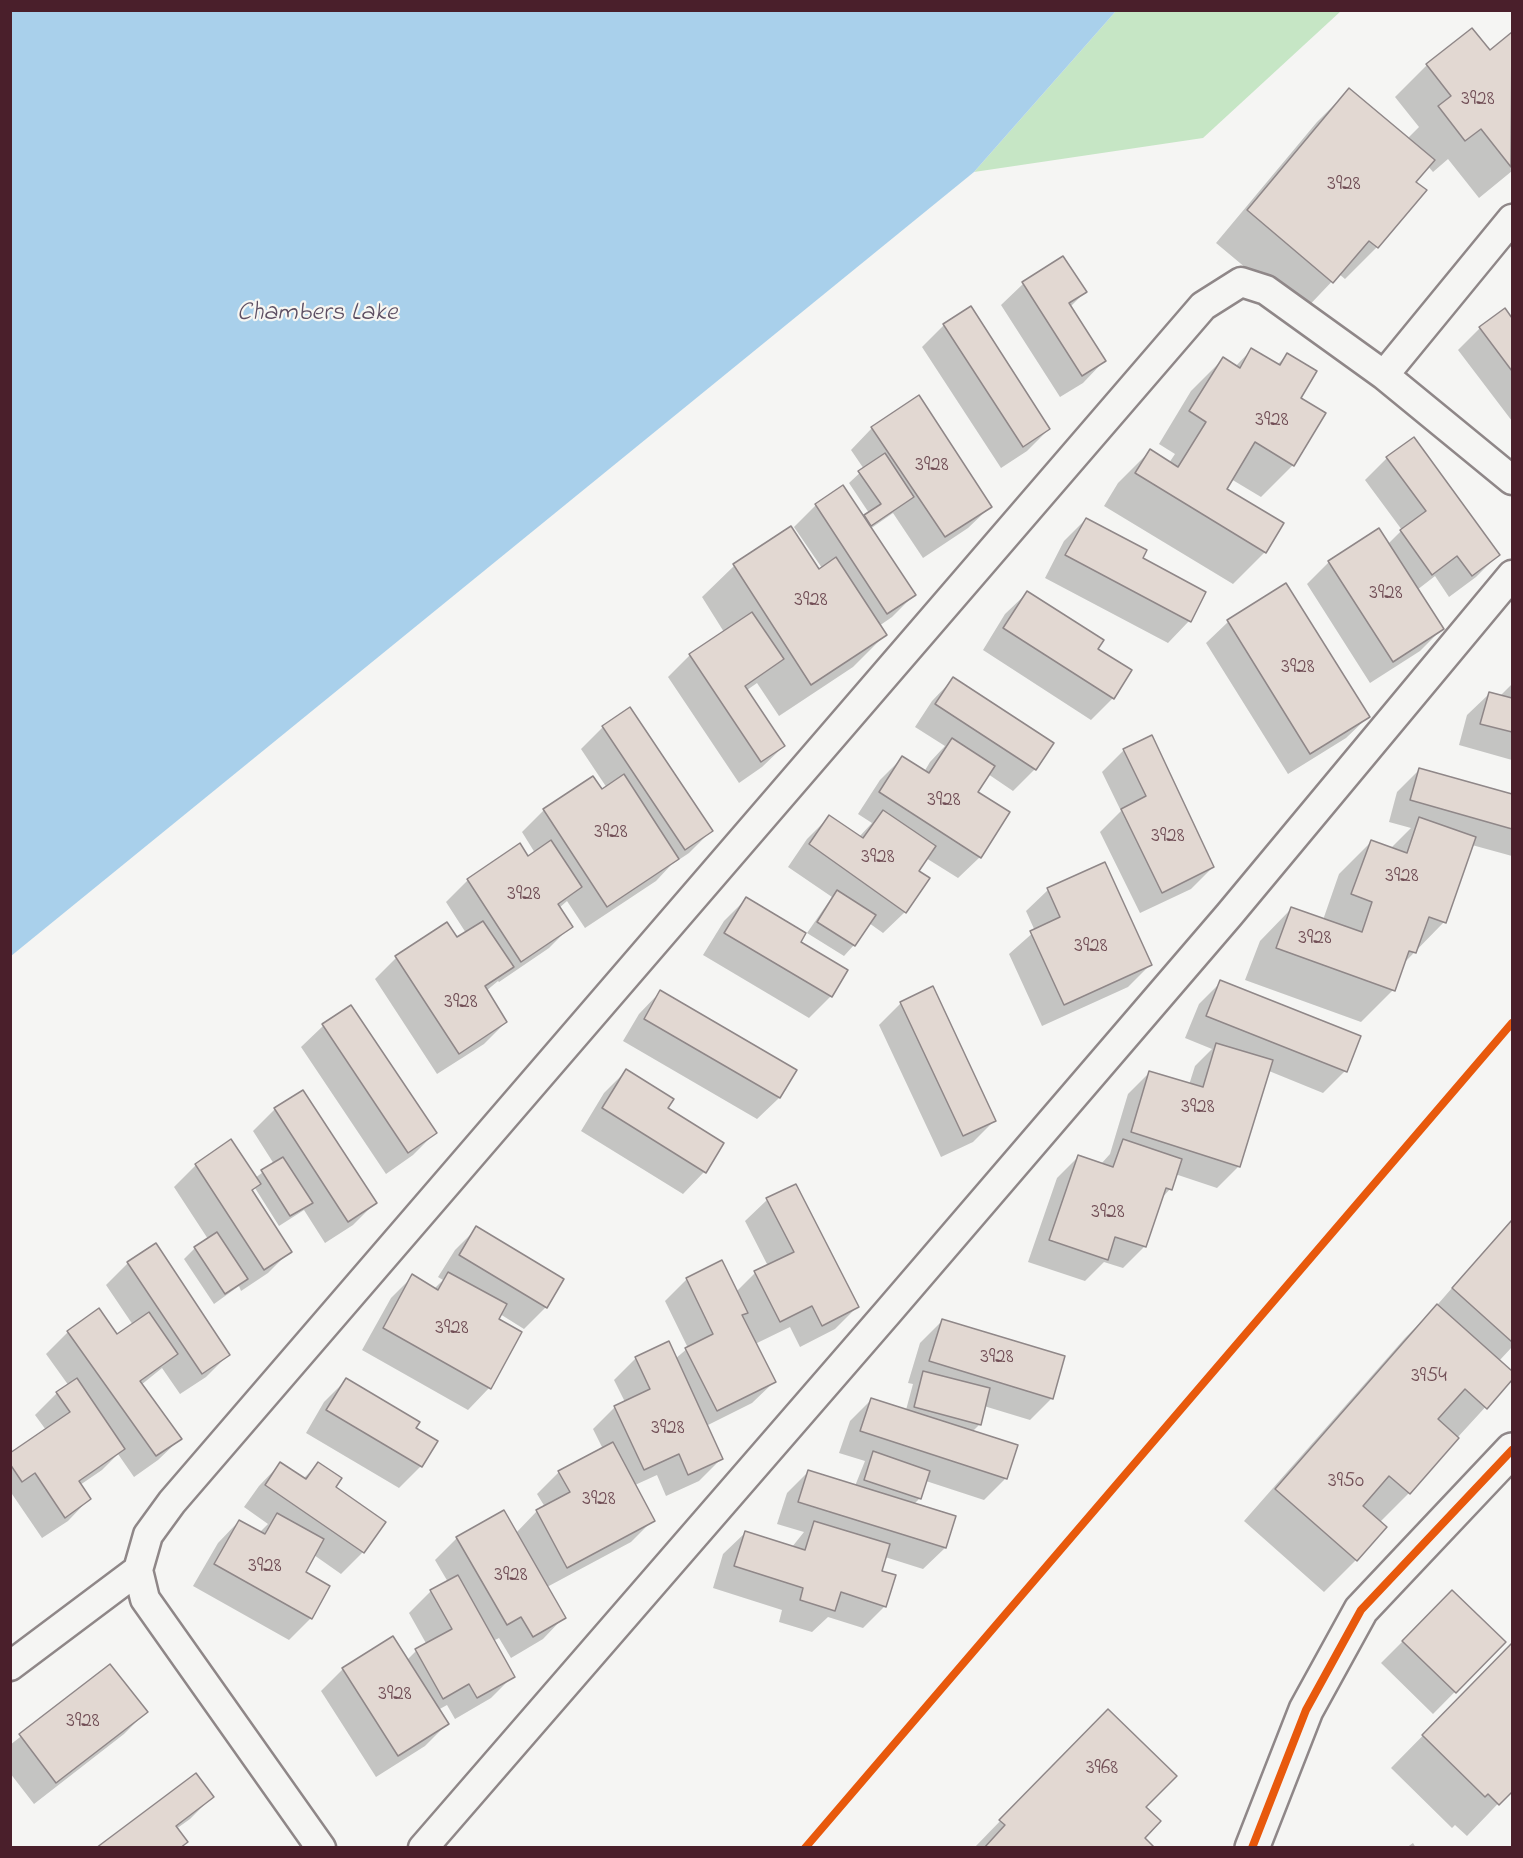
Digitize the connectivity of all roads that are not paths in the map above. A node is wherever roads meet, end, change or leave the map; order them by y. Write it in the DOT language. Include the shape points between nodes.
graph roads {
  1 [pos="1512,219"];
  2 [pos="1384,375"];
  3 [pos="1512,480"];
  4 [pos="1512,575"];
  5 [pos="1512,1450"];
  6 [pos="138,1570"];
  7 [pos="10,1666"];
  8 [pos="321,1848"];
  9 [pos="423,1848"];
  10 [pos="1252,1848"];
  1 -- 2 [label="lane"];
  2 -- 3 [label="lane"];
  2 -- 6 [label="lane" via="1266,290 1241,282 1203,306 172,1502 148,1535"];
  4 -- 9 [label="lane" via="1222,924"];
  5 -- 10 [label="street" via="1361,1610 1306,1710"];
  6 -- 7 [label="lane"];
  6 -- 8 [label="lane" via="145,1599"];
}
